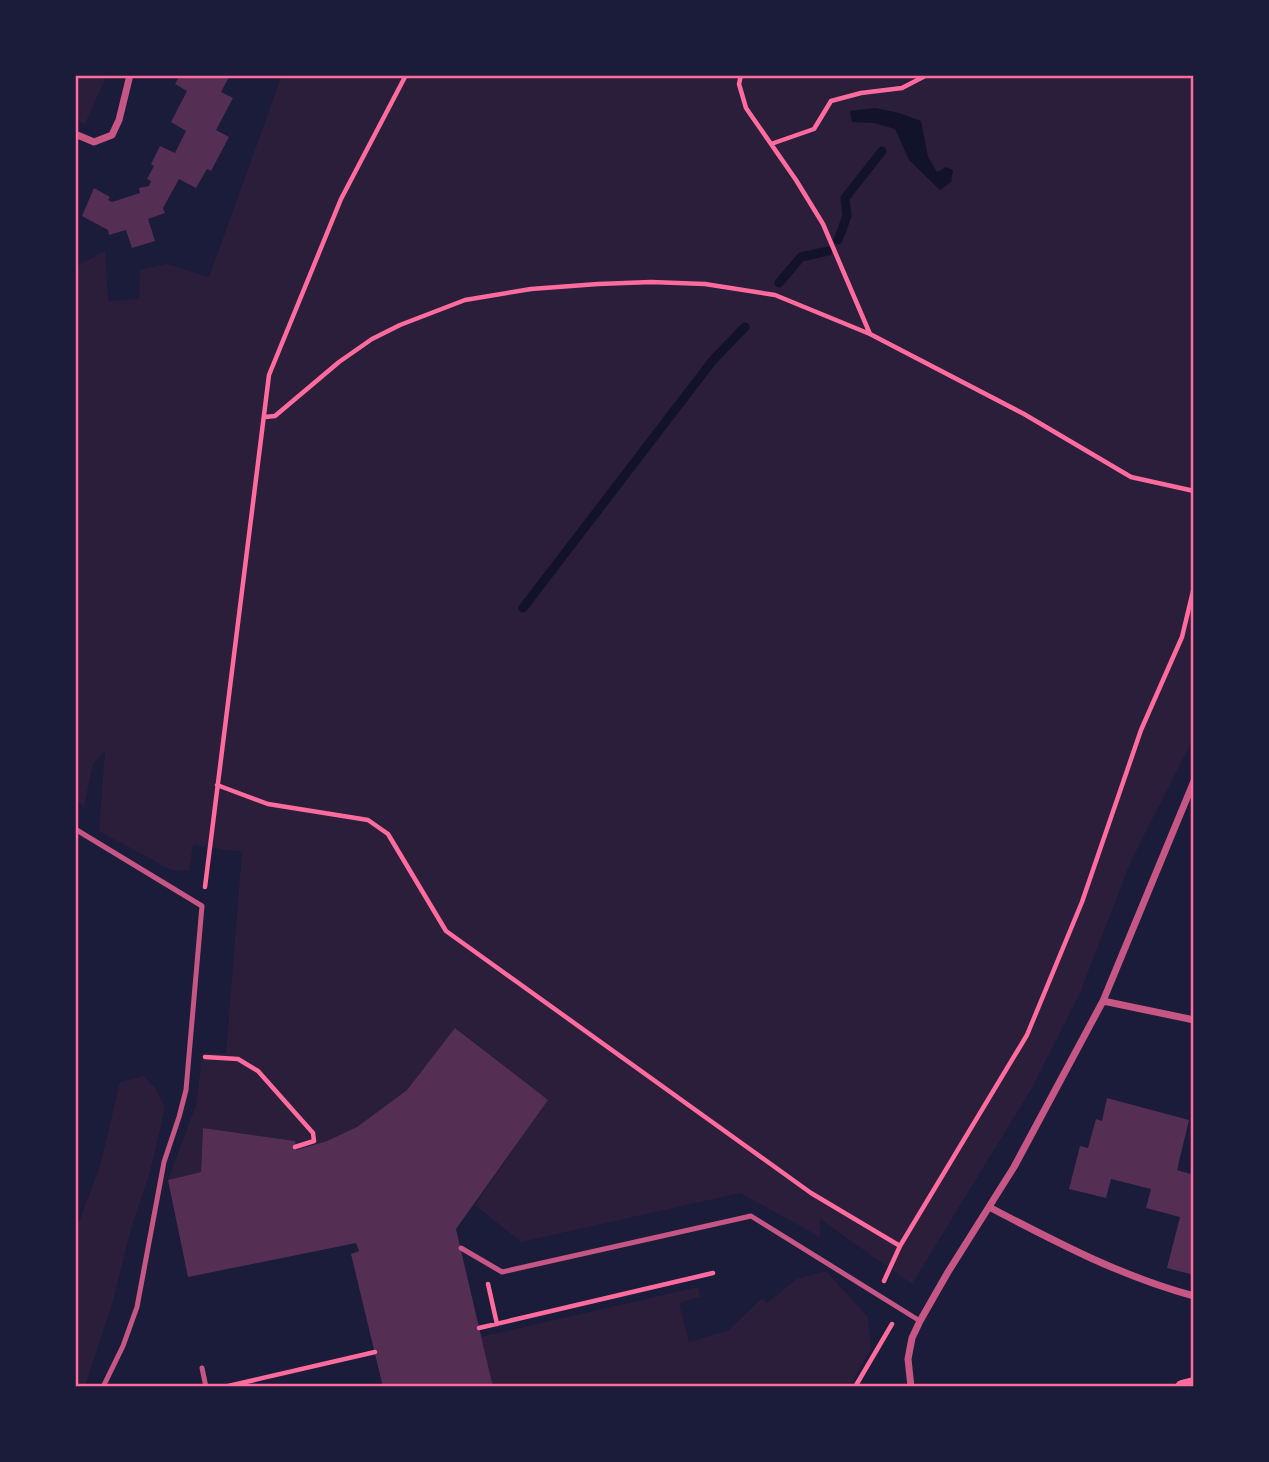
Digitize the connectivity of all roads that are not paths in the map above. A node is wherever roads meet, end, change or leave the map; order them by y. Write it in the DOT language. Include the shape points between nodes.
graph roads {
  1 [pos="130,75"];
  2 [pos="75,134"];
  3 [pos="1193,784"];
  4 [pos="75,829"];
  5 [pos="1103,1000"];
  6 [pos="1194,1020"];
  7 [pos="989,1207"];
  8 [pos="461,1248"];
  9 [pos="1194,1296"];
  10 [pos="920,1321"];
  11 [pos="202,1368"];
  12 [pos="1194,1384"];
  13 [pos="103,1387"];
  14 [pos="206,1387"];
  15 [pos="911,1387"];
  16 [pos="1182,1387"];
  1 -- 2 [label="street" via="112,135 94,142"];
  3 -- 5 [label="street"];
  4 -- 13 [label="lane" via="202,906 186,1090 164,1162 136,1307"];
  5 -- 6 [label="street"];
  5 -- 7 [label="street"];
  7 -- 9 [label="street" via="1109,1268"];
  7 -- 10 [label="street"];
  8 -- 10 [label="lane" via="502,1272 751,1216"];
  10 -- 15 [label="street" via="908,1359"];
  11 -- 14 [label="lane"];
  12 -- 16 [label="main road"];
}
